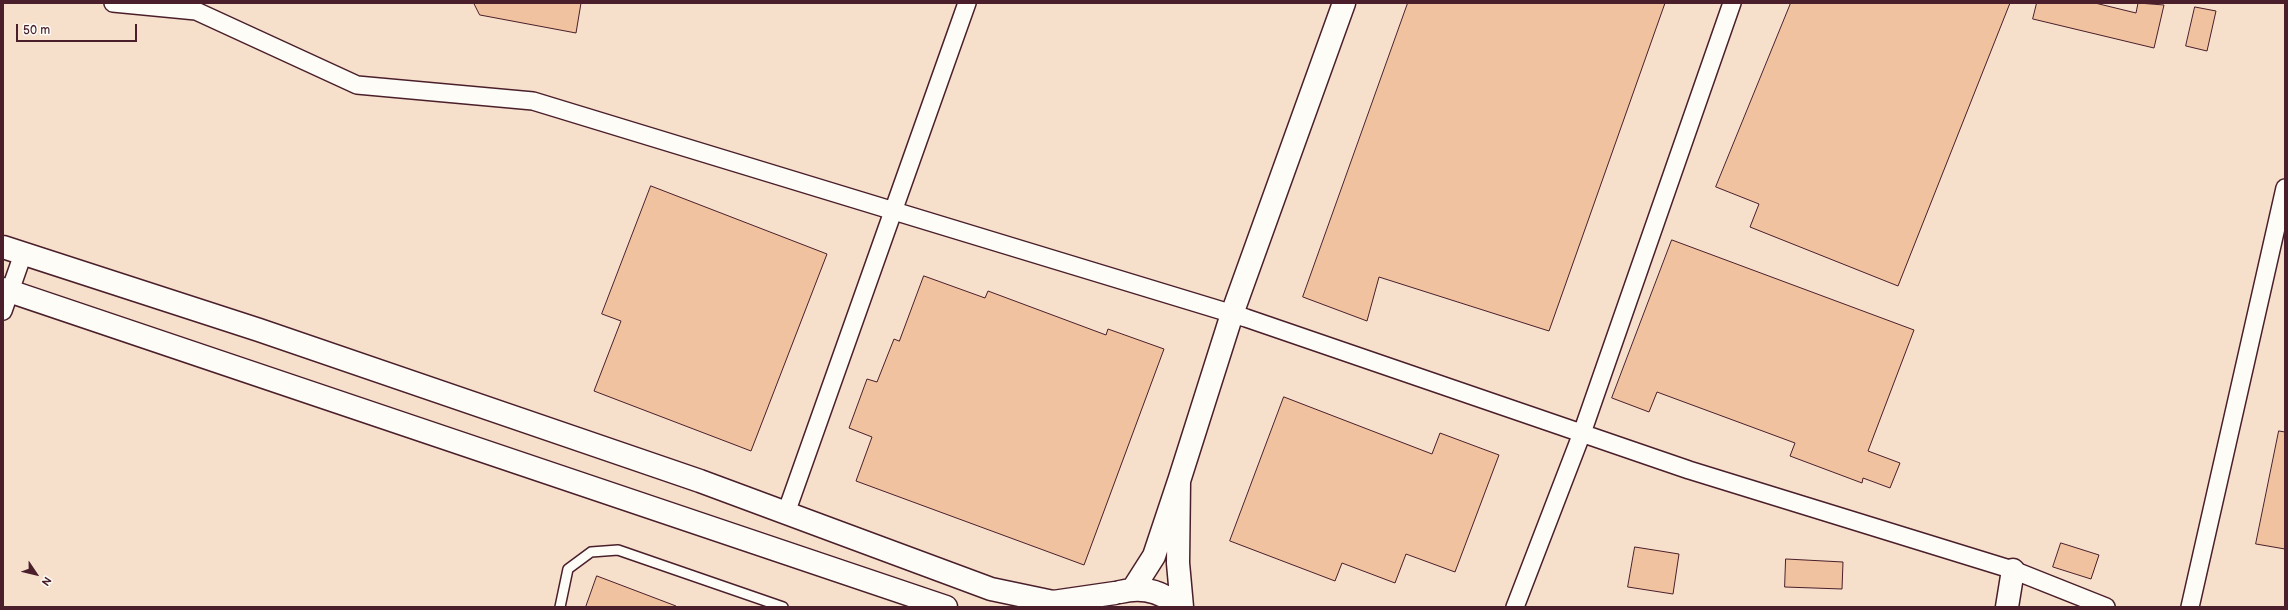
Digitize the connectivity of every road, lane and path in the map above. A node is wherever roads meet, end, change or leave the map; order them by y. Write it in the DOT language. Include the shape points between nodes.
graph roads {
  1 [pos="113,3"];
  2 [pos="967,3"];
  3 [pos="1344,3"];
  4 [pos="1732,3"];
  5 [pos="2285,188"];
  6 [pos="894,210"];
  7 [pos="13,251"];
  8 [pos="6,290"];
  9 [pos="3,311"];
  10 [pos="1232,314"];
  11 [pos="1582,433"];
  12 [pos="1180,481"];
  13 [pos="786,513"];
  14 [pos="2013,570"];
  15 [pos="1124,591"];
  16 [pos="560,607"];
  17 [pos="783,607"];
  18 [pos="946,607"];
  19 [pos="1096,607"];
  20 [pos="1179,607"];
  21 [pos="1182,607"];
  22 [pos="1515,607"];
  23 [pos="2007,607"];
  24 [pos="2106,607"];
  25 [pos="2190,607"];
  1 -- 6 [label="street" via="196,11 357,85 533,101"];
  2 -- 6 [label="street"];
  3 -- 10 [label="street"];
  4 -- 11 [label="street"];
  5 -- 25 [label="street"];
  6 -- 10 [label="street"];
  6 -- 13 [label="street"];
  7 -- 8 [label="street"];
  7 -- 13 [label="street" via="259,330 700,481"];
  8 -- 9 [label="street"];
  8 -- 18 [label="street"];
  10 -- 11 [label="street"];
  10 -- 12 [label="street"];
  11 -- 14 [label="street" via="1689,470"];
  11 -- 22 [label="street"];
  12 -- 15 [label="street" via="1154,556"];
  12 -- 21 [label="street" via="1178,563"];
  13 -- 15 [label="street" via="991,589 1054,602"];
  14 -- 23 [label="street"];
  14 -- 24 [label="street"];
  15 -- 19 [label="street"];
  15 -- 20 [label="street" via="1152,590 1169,598"];
  16 -- 17 [label="lane" via="568,569 591,552 618,550"];
}
